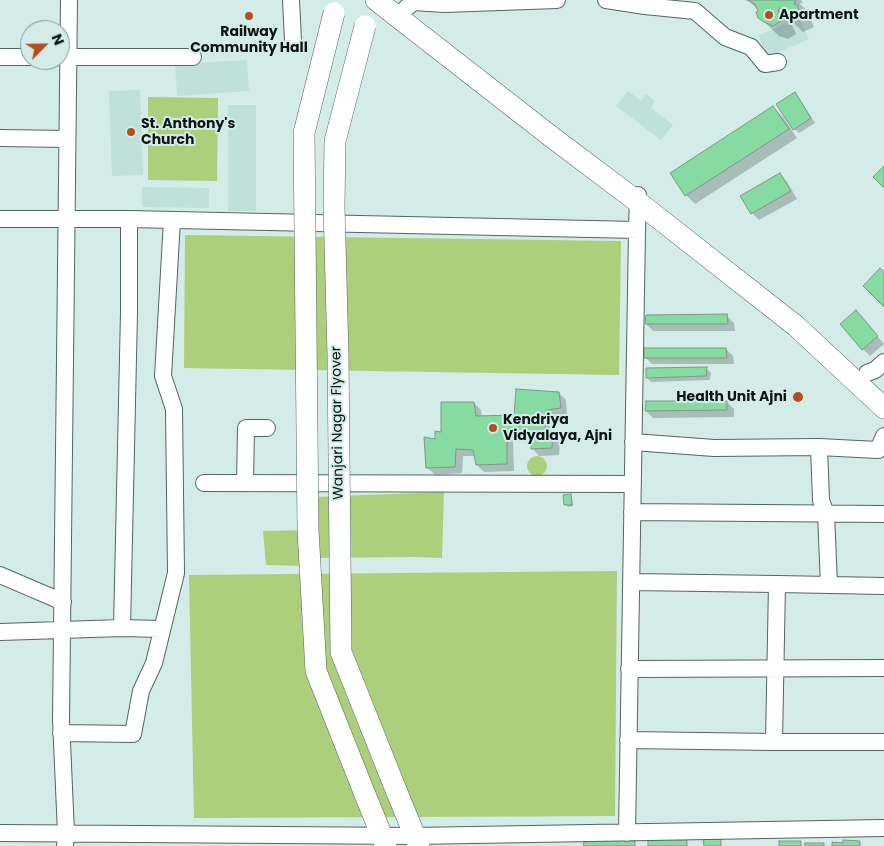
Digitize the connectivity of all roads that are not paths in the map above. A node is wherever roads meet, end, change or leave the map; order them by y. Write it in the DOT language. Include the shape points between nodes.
graph roads {
  1 [pos="69,0"];
  2 [pos="291,0"];
  3 [pos="374,0"];
  4 [pos="557,0"];
  5 [pos="606,0"];
  6 [pos="400,4"];
  7 [pos="335,6"];
  8 [pos="67,20"];
  9 [pos="293,41"];
  10 [pos="0,57"];
  11 [pos="20,57"];
  12 [pos="70,57"];
  13 [pos="193,57"];
  14 [pos="778,62"];
  15 [pos="64,70"];
  16 [pos="0,138"];
  17 [pos="67,139"];
  18 [pos="638,196"];
  19 [pos="66,218"];
  20 [pos="0,219"];
  21 [pos="129,219"];
  22 [pos="172,220"];
  23 [pos="637,230"];
  24 [pos="876,368"];
  25 [pos="884,388"];
  26 [pos="884,408"];
  27 [pos="267,428"];
  28 [pos="884,436"];
  29 [pos="633,442"];
  30 [pos="819,448"];
  31 [pos="204,483"];
  32 [pos="244,483"];
  33 [pos="632,484"];
  34 [pos="632,512"];
  35 [pos="826,514"];
  36 [pos="884,514"];
  37 [pos="0,575"];
  38 [pos="631,582"];
  39 [pos="777,584"];
  40 [pos="829,585"];
  41 [pos="884,586"];
  42 [pos="63,602"];
  43 [pos="122,628"];
  44 [pos="162,629"];
  45 [pos="62,630"];
  46 [pos="0,632"];
  47 [pos="775,668"];
  48 [pos="884,668"];
  49 [pos="629,669"];
  50 [pos="61,733"];
  51 [pos="628,740"];
  52 [pos="774,742"];
  53 [pos="884,742"];
  54 [pos="884,828"];
  55 [pos="0,833"];
  56 [pos="627,833"];
  57 [pos="756,838"];
  58 [pos="65,839"];
  59 [pos="534,840"];
  60 [pos="383,841"];
  61 [pos="417,841"];
  1 -- 8 [label="street"];
  2 -- 9 [label="street"];
  3 -- 18 [label="main road" via="532,122"];
  3 -- 61 [label="main road, Wanjari Nagar Flyover, bridge" via="334,140 341,652"];
  4 -- 6 [label="street"];
  5 -- 14 [label="street" via="695,11 725,37 750,47 766,64"];
  6 -- 18 [label="main road"];
  7 -- 60 [label="main road, bridge" via="304,134 308,530 316,670"];
  10 -- 11 [label="street"];
  12 -- 13 [label="street"];
  15 -- 17 [label="street"];
  16 -- 17 [label="street"];
  17 -- 19 [label="street"];
  18 -- 23 [label="street"];
  18 -- 24 [label="main road"];
  18 -- 26 [label="main road" via="796,326"];
  19 -- 20 [label="street"];
  19 -- 21 [label="street"];
  19 -- 42 [label="street"];
  21 -- 22 [label="street"];
  21 -- 43 [label="street"];
  22 -- 23 [label="street"];
  22 -- 44 [label="street" via="163,376 174,408 176,573"];
  23 -- 29 [label="street"];
  24 -- 25 [label="main road"];
  27 -- 32 [label="street" via="246,428"];
  28 -- 30 [label="street" via="878,450"];
  29 -- 30 [label="street" via="714,448"];
  29 -- 33 [label="street"];
  30 -- 35 [label="street" via="820,500"];
  31 -- 32 [label="street"];
  32 -- 33 [label="street"];
  33 -- 34 [label="street"];
  34 -- 35 [label="street"];
  34 -- 38 [label="street"];
  35 -- 36 [label="street"];
  35 -- 40 [label="street"];
  37 -- 42 [label="street"];
  38 -- 39 [label="street"];
  38 -- 49 [label="street"];
  39 -- 40 [label="street"];
  39 -- 47 [label="street"];
  40 -- 41 [label="street"];
  42 -- 45 [label="street"];
  43 -- 44 [label="street"];
  43 -- 45 [label="street"];
  44 -- 50 [label="street" via="154,663 142,692 133,734"];
  45 -- 46 [label="street"];
  45 -- 50 [label="street"];
  47 -- 48 [label="street"];
  47 -- 49 [label="street"];
  47 -- 52 [label="street"];
  49 -- 51 [label="street"];
  50 -- 58 [label="street"];
  51 -- 52 [label="street"];
  51 -- 56 [label="street"];
  52 -- 53 [label="street"];
  54 -- 57 [label="street"];
  55 -- 58 [label="street"];
  56 -- 57 [label="street"];
  56 -- 59 [label="street"];
  58 -- 60 [label="street"];
  59 -- 61 [label="street"];
  60 -- 61 [label="street"];
}
